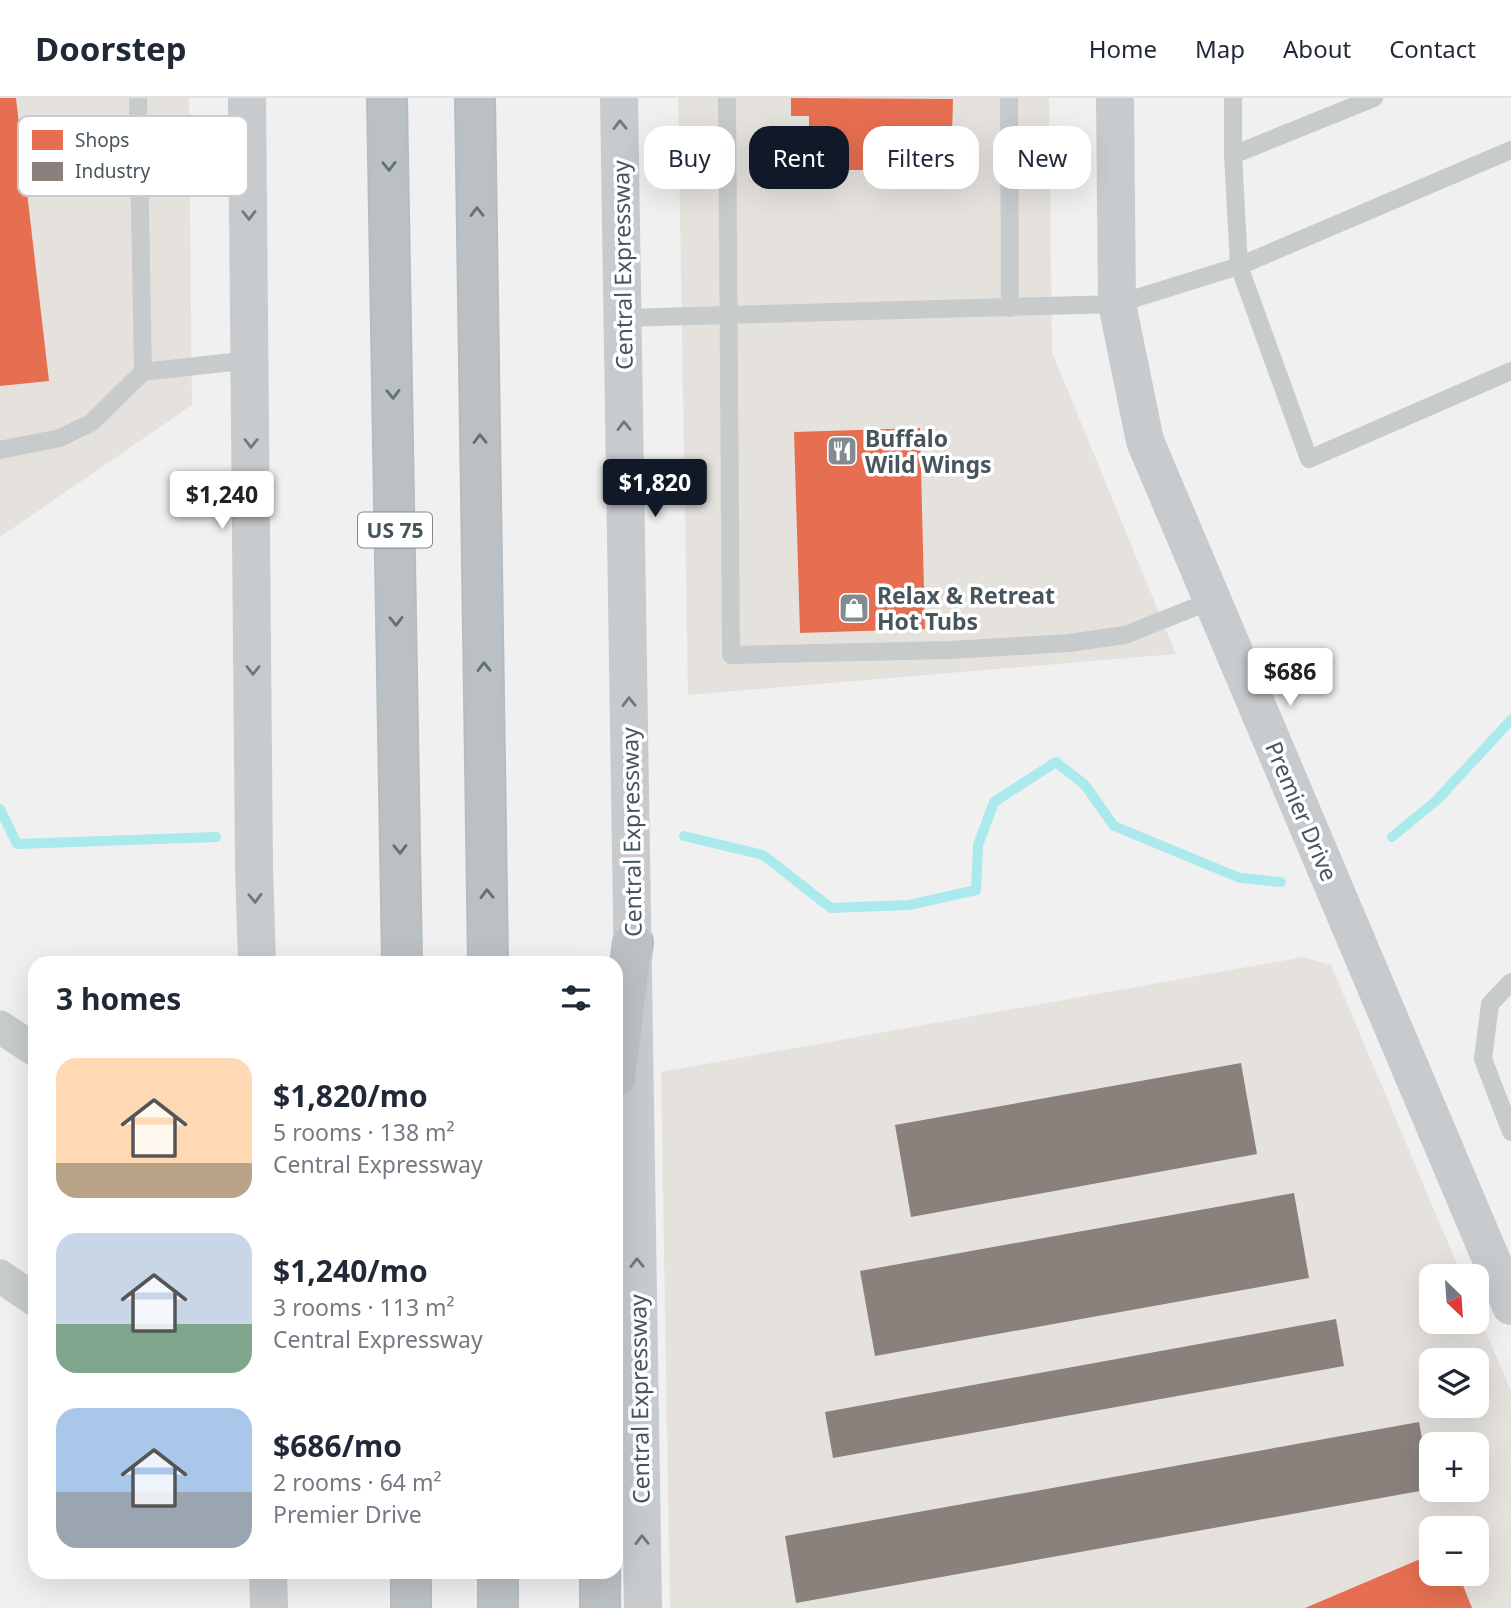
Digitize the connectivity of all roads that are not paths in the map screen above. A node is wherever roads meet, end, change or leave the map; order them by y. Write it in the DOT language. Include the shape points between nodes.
graph roads {
  1 [pos="138,98"];
  2 [pos="247,98"];
  3 [pos="387,98"];
  4 [pos="475,98"];
  5 [pos="619,98"];
  6 [pos="727,98"];
  7 [pos="1009,98"];
  8 [pos="1115,98"];
  9 [pos="1233,98"];
  10 [pos="1374,98"];
  11 [pos="138,116"];
  12 [pos="247,116"];
  13 [pos="1511,150"];
  14 [pos="1233,155"];
  15 [pos="248,185"];
  16 [pos="140,196"];
  17 [pos="1239,266"];
  18 [pos="1117,304"];
  19 [pos="1010,308"];
  20 [pos="728,315"];
  21 [pos="623,318"];
  22 [pos="250,359"];
  23 [pos="1511,370"];
  24 [pos="143,372"];
  25 [pos="0,450"];
  26 [pos="1213,600"];
  27 [pos="633,942"];
  28 [pos="257,956"];
  29 [pos="402,956"];
  30 [pos="488,956"];
  31 [pos="1511,982"];
  32 [pos="623,1022"];
  33 [pos="0,1027"];
  34 [pos="28,1045"];
  35 [pos="1511,1132"];
  36 [pos="0,1276"];
  37 [pos="28,1295"];
  38 [pos="1511,1306"];
  39 [pos="268,1579"];
  40 [pos="411,1579"];
  41 [pos="498,1579"];
  42 [pos="600,1579"];
  43 [pos="269,1608"];
  44 [pos="411,1608"];
  45 [pos="498,1608"];
  46 [pos="600,1608"];
  47 [pos="643,1608"];
  1 -- 11 [label="lane"];
  2 -- 12 [label="main road, one-way"];
  3 -- 29 [label="highway, US 75, one-way"];
  30 -- 4 [label="highway, one-way"];
  21 -- 5 [label="main road, Central Expressway, one-way"];
  6 -- 20 [label="lane"];
  7 -- 19 [label="lane"];
  8 -- 18 [label="main road, Premier Drive"];
  9 -- 14 [label="lane"];
  10 -- 14 [label="lane"];
  13 -- 17 [label="lane"];
  14 -- 17 [label="lane"];
  15 -- 22 [label="main road, one-way"];
  16 -- 24 [label="lane"];
  17 -- 18 [label="lane"];
  17 -- 23 [label="lane" via="1309,459"];
  18 -- 19 [label="lane"];
  18 -- 26 [label="main road, Premier Drive" via="1145,441"];
  19 -- 20 [label="lane"];
  20 -- 21 [label="lane"];
  20 -- 26 [label="lane" via="731,655 1069,643 1125,635"];
  27 -- 21 [label="main road, Central Expressway, one-way"];
  22 -- 24 [label="lane"];
  22 -- 28 [label="main road, one-way"];
  24 -- 25 [label="lane" via="91,423 60,439"];
  26 -- 38 [label="main road, Premier Drive"];
  27 -- 32 [label="highway"];
  47 -- 27 [label="main road, Central Expressway, one-way"];
  31 -- 35 [label="lane" via="1490,1004 1483,1059"];
  33 -- 34 [label="street"];
  36 -- 37 [label="street"];
  39 -- 43 [label="main road"];
  40 -- 44 [label="highway"];
  41 -- 45 [label="highway"];
  42 -- 46 [label="highway"];
}
